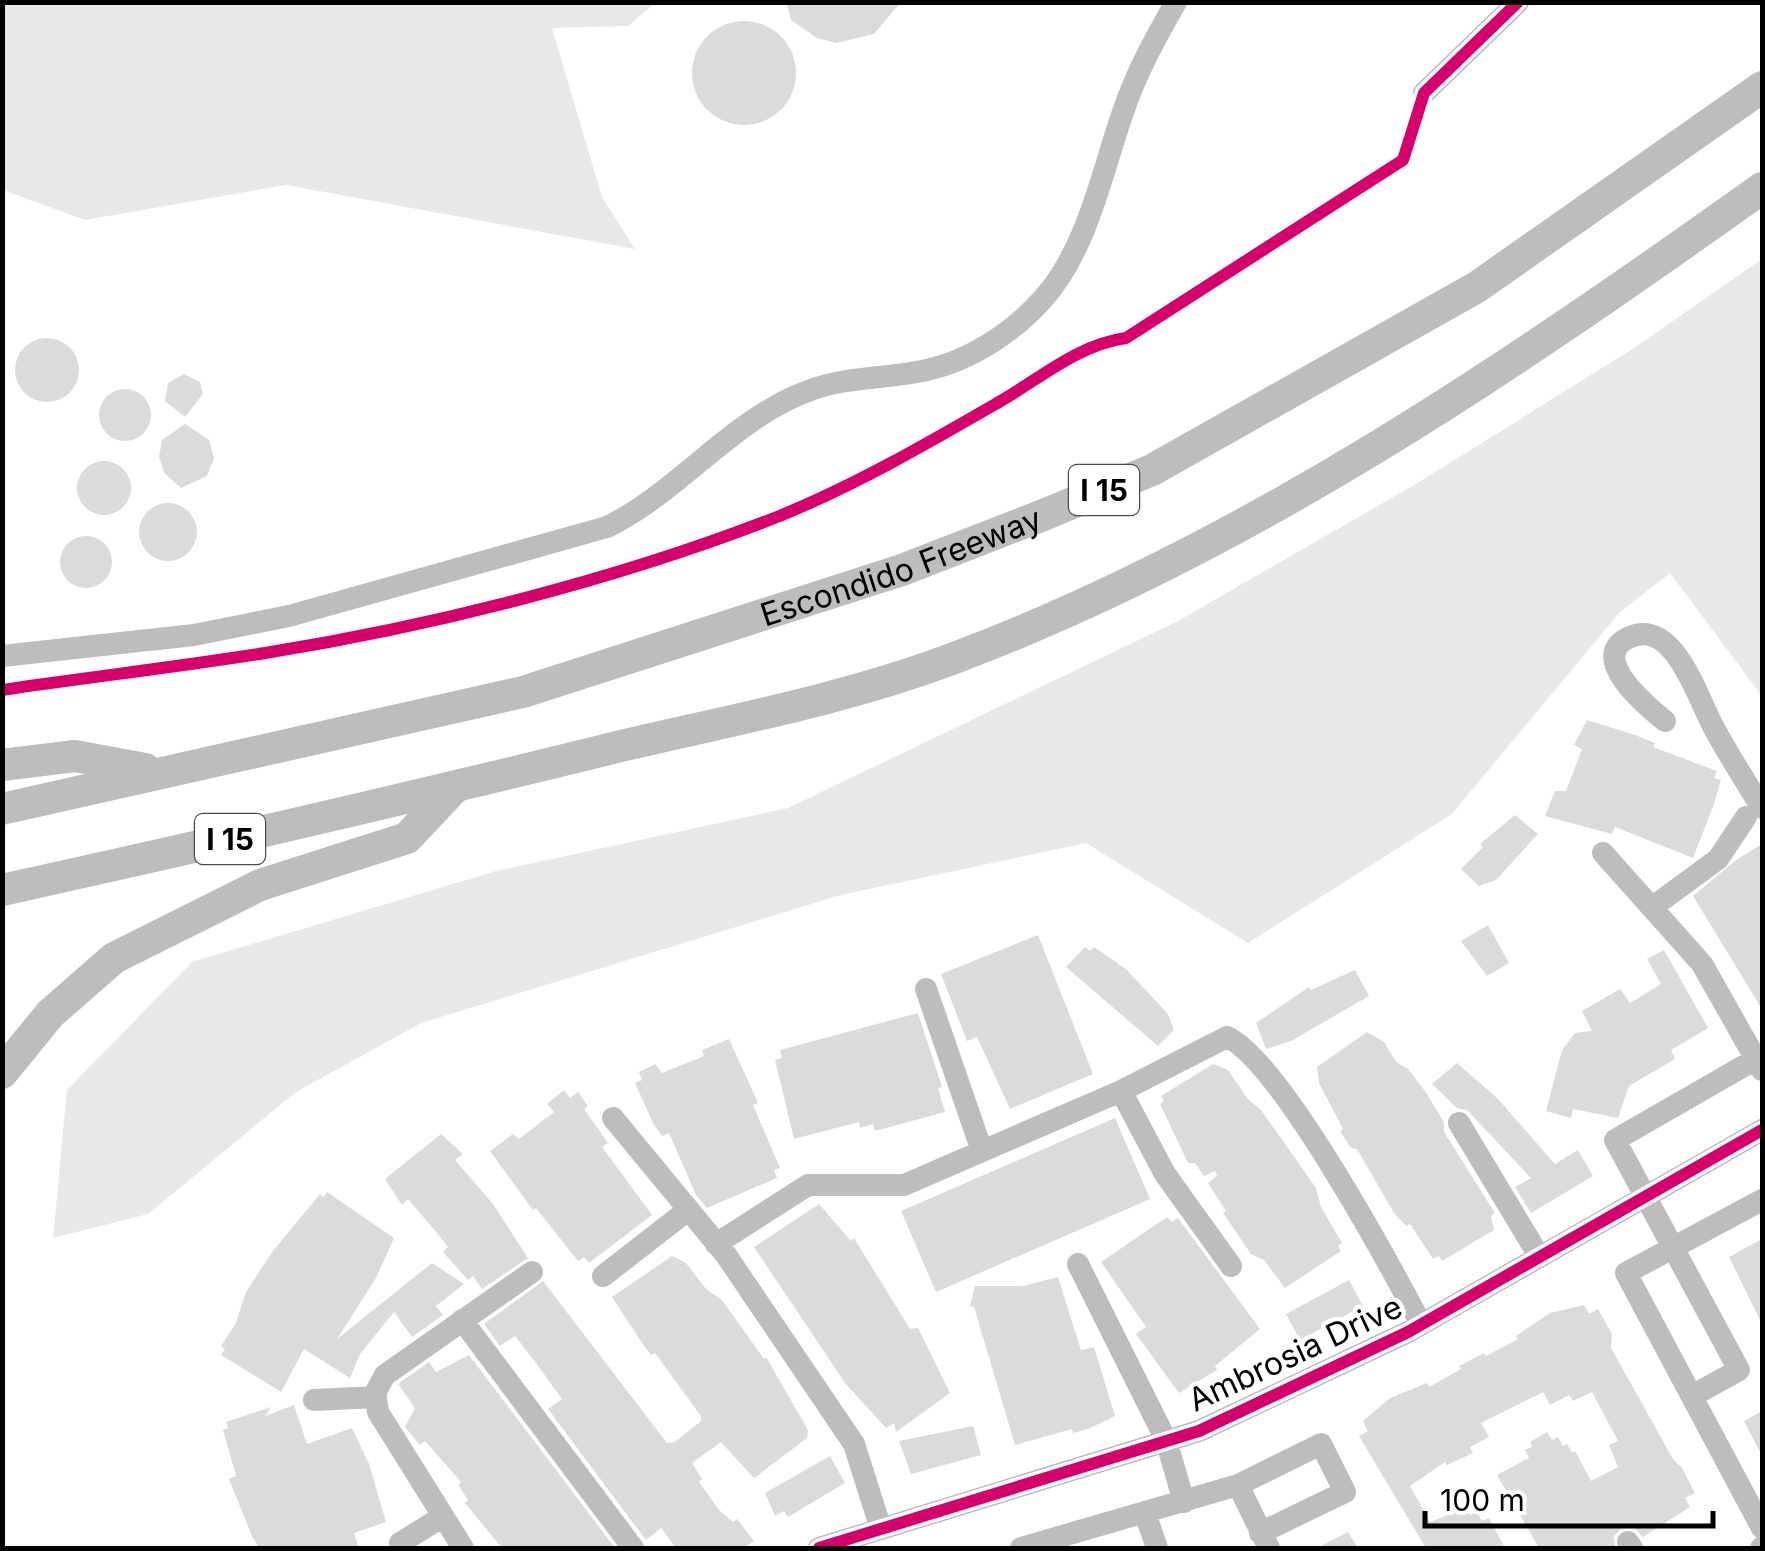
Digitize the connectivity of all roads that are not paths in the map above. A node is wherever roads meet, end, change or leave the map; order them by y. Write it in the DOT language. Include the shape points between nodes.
graph roads {
  1 [pos="1176,2"];
  2 [pos="1518,2"];
  3 [pos="1491,11"];
  4 [pos="1762,86"];
  5 [pos="1424,94"];
  6 [pos="1762,188"];
  7 [pos="2,656"];
  8 [pos="1665,722"];
  9 [pos="2,765"];
  10 [pos="159,771"];
  11 [pos="456,786"];
  12 [pos="2,809"];
  13 [pos="1754,813"];
  14 [pos="1603,854"];
  15 [pos="2,890"];
  16 [pos="1654,906"];
  17 [pos="926,989"];
  18 [pos="1759,1064"];
  19 [pos="2,1073"];
  20 [pos="1121,1091"];
  21 [pos="613,1118"];
  22 [pos="1460,1123"];
  23 [pos="1762,1130"];
  24 [pos="982,1150"];
  25 [pos="1645,1195"];
  26 [pos="1762,1200"];
  27 [pos="688,1210"];
  28 [pos="716,1244"];
  29 [pos="1674,1246"];
  30 [pos="1539,1256"];
  31 [pos="1078,1264"];
  32 [pos="1232,1266"];
  33 [pos="532,1272"];
  34 [pos="603,1276"];
  35 [pos="462,1320"];
  36 [pos="1421,1324"];
  37 [pos="1692,1396"];
  38 [pos="376,1397"];
  39 [pos="314,1400"];
  40 [pos="1166,1440"];
  41 [pos="1238,1485"];
  42 [pos="1184,1502"];
  43 [pos="1145,1513"];
  44 [pos="442,1517"];
  45 [pos="1762,1528"];
  46 [pos="881,1529"];
  47 [pos="1265,1540"];
  48 [pos="400,1543"];
  49 [pos="463,1548"];
  50 [pos="633,1548"];
  51 [pos="818,1548"];
  52 [pos="1021,1548"];
  53 [pos="1158,1548"];
  1 -- 7 [label="street" via="1124,109 1074,245 1044,298 1004,334 963,358 805,392 607,528 289,616 194,635"];
  2 -- 3 [label="street"];
  3 -- 5 [label="street"];
  4 -- 10 [label="highway, Escondido Freeway / I 15" via="1478,287 1152,470 902,570 523,692"];
  6 -- 11 [label="highway, I 15" via="1460,394 1304,489 1121,586 954,659"];
  8 -- 13 [label="street" via="1620,677 1621,641 1654,636 1684,666"];
  9 -- 10 [label="highway" via="75,756"];
  10 -- 12 [label="highway, Escondido Freeway / I 15"];
  11 -- 15 [label="highway, I 15"];
  11 -- 19 [label="highway" via="407,838 260,885 114,958 50,1014"];
  13 -- 16 [label="street" via="1718,859"];
  14 -- 16 [label="street"];
  16 -- 18 [label="street" via="1702,964"];
  17 -- 24 [label="street"];
  18 -- 25 [label="street" via="1615,1140"];
  20 -- 24 [label="street"];
  20 -- 32 [label="street" via="1165,1174"];
  20 -- 36 [label="street" via="1213,1042 1228,1038 1241,1044 1366,1222"];
  21 -- 27 [label="street"];
  22 -- 30 [label="street"];
  23 -- 25 [label="street, Ambrosia Drive"];
  24 -- 28 [label="street" via="904,1185 808,1185"];
  25 -- 29 [label="street"];
  25 -- 30 [label="street, Ambrosia Drive"];
  26 -- 29 [label="street"];
  27 -- 28 [label="street"];
  27 -- 34 [label="street"];
  28 -- 46 [label="street" via="854,1444"];
  29 -- 37 [label="street" via="1739,1370"];
  29 -- 37 [label="street" via="1626,1273"];
  30 -- 36 [label="street, Ambrosia Drive"];
  31 -- 40 [label="street"];
  33 -- 35 [label="street"];
  35 -- 38 [label="street" via="384,1375"];
  35 -- 50 [label="street"];
  36 -- 40 [label="street, Ambrosia Drive" via="1199,1431"];
  37 -- 45 [label="street"];
  38 -- 39 [label="street"];
  38 -- 44 [label="street" via="378,1412"];
  40 -- 42 [label="street"];
  40 -- 46 [label="street, Ambrosia Drive"];
  41 -- 42 [label="street"];
  41 -- 47 [label="street"];
  41 -- 47 [label="street" via="1321,1444 1345,1492"];
  42 -- 43 [label="street"];
  43 -- 52 [label="street"];
  43 -- 53 [label="street"];
  44 -- 48 [label="street"];
  44 -- 49 [label="street"];
  46 -- 51 [label="street, Ambrosia Drive"];
}
